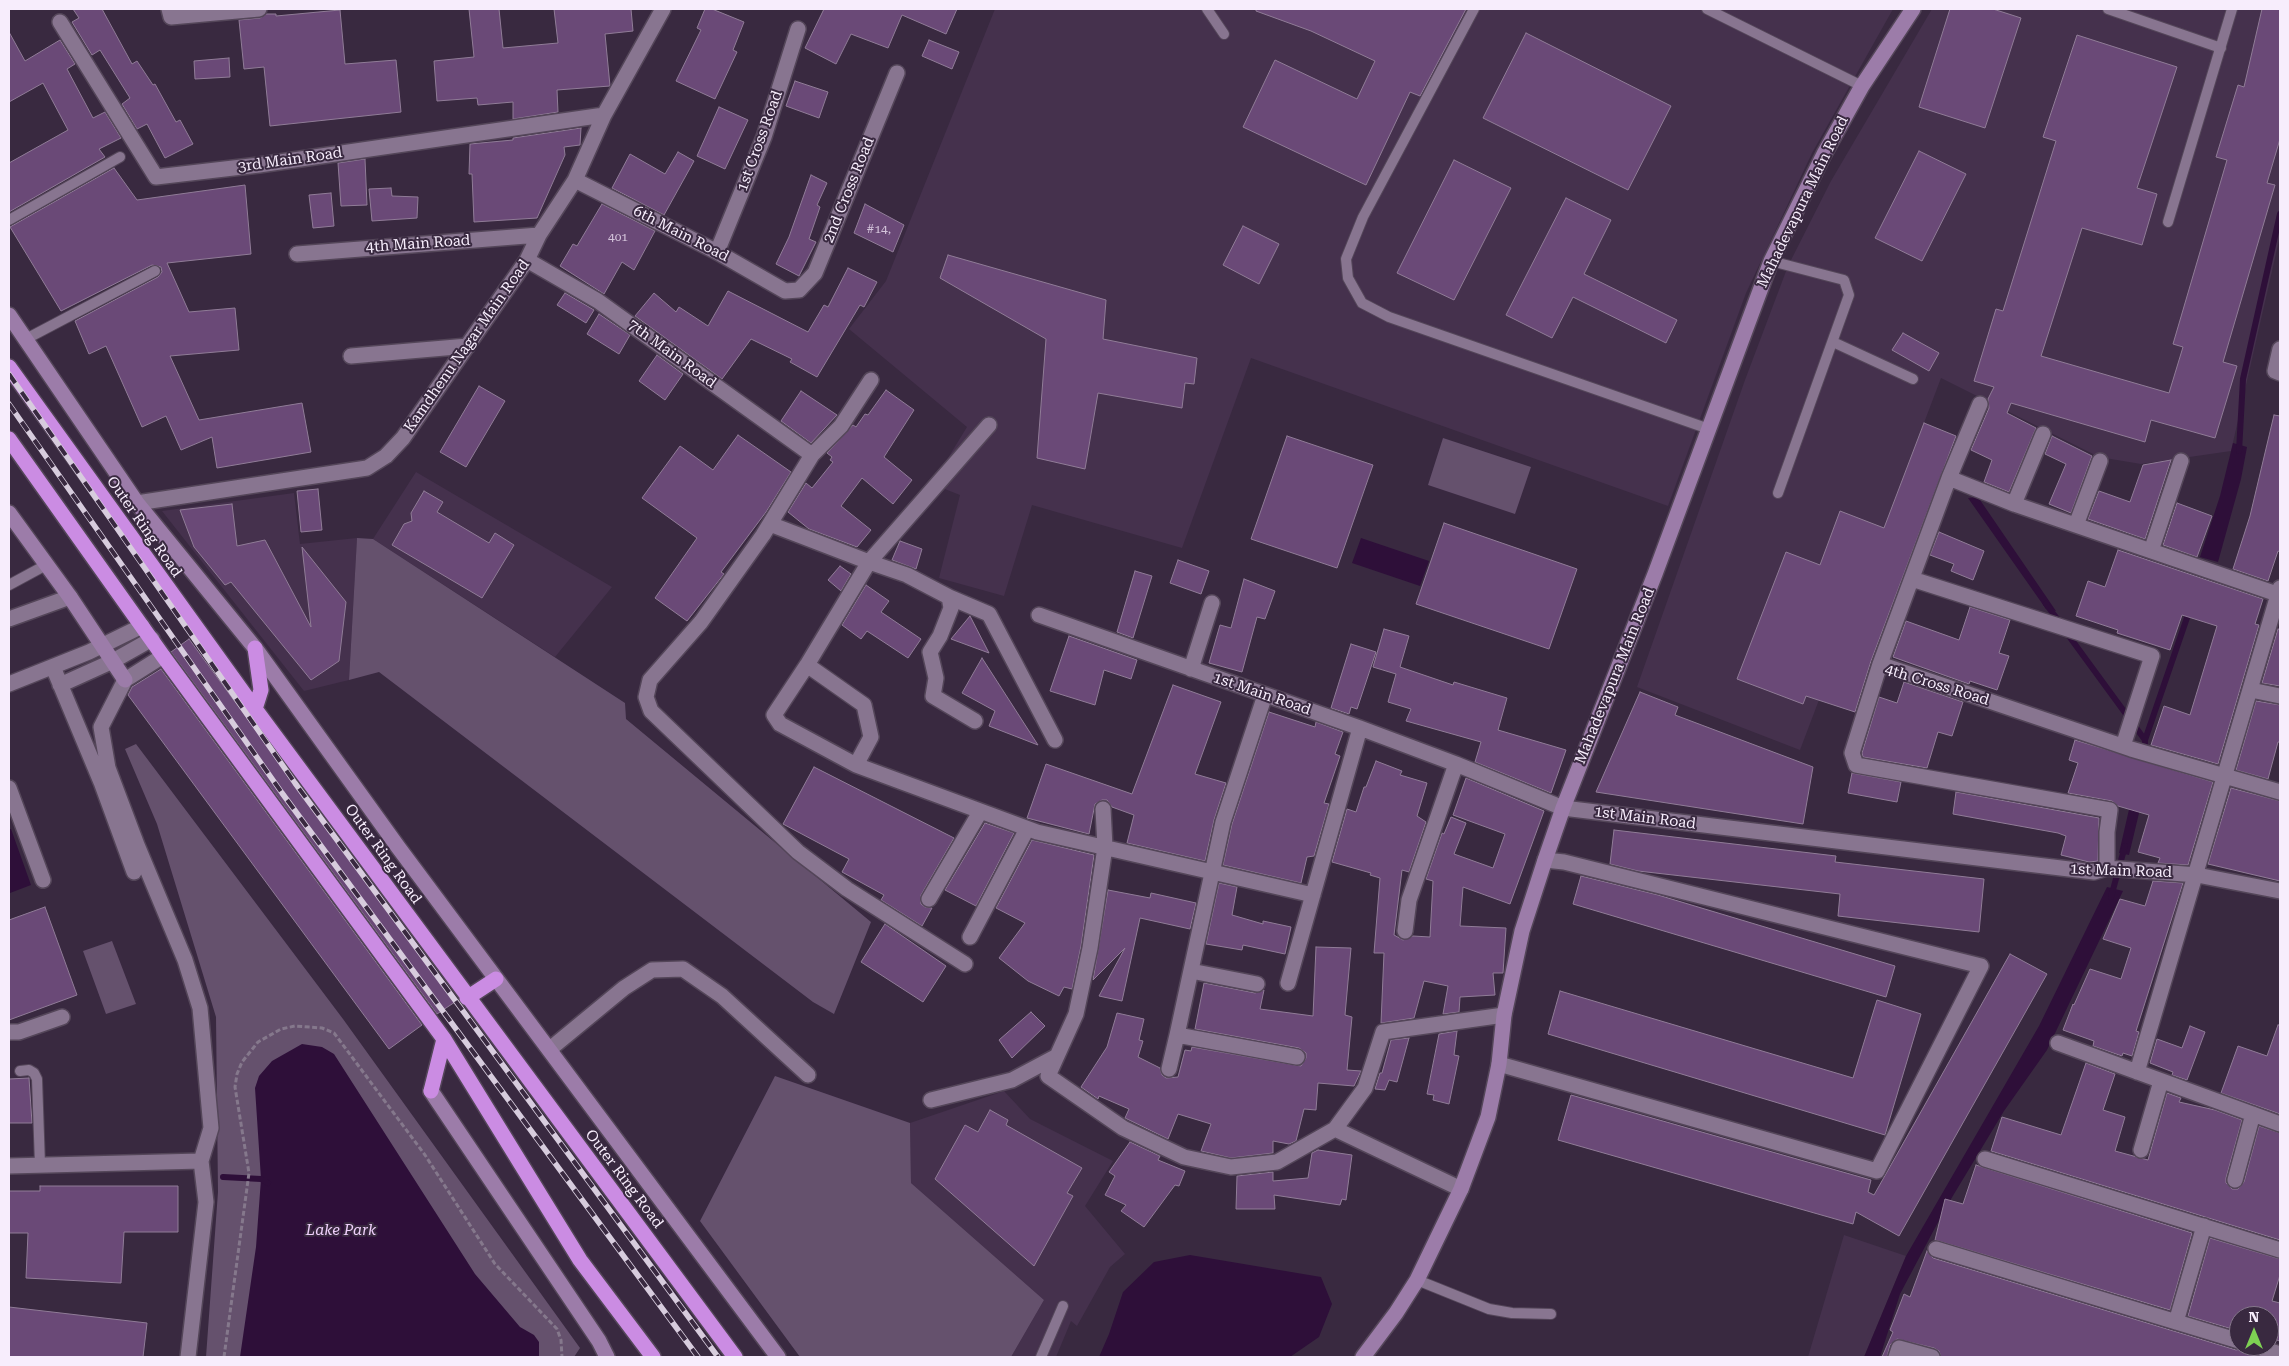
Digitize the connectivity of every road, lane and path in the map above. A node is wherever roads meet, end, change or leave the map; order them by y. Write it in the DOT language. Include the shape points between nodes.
graph roads {
  1 [pos="259,9"];
  2 [pos="663,9"];
  3 [pos="1207,9"];
  4 [pos="1474,9"];
  5 [pos="1707,9"];
  6 [pos="1913,9"];
  7 [pos="2108,9"];
  8 [pos="2232,9"];
  9 [pos="170,13"];
  10 [pos="60,22"];
  11 [pos="798,30"];
  12 [pos="1224,34"];
  13 [pos="2221,48"];
  14 [pos="897,73"];
  15 [pos="1862,86"];
  16 [pos="604,115"];
  17 [pos="120,157"];
  18 [pos="575,180"];
  19 [pos="9,220"];
  20 [pos="2168,222"];
  21 [pos="540,235"];
  22 [pos="717,252"];
  23 [pos="297,254"];
  24 [pos="527,260"];
  25 [pos="1771,261"];
  26 [pos="155,271"];
  27 [pos="785,291"];
  28 [pos="9,315"];
  29 [pos="26,339"];
  30 [pos="1833,342"];
  31 [pos="468,346"];
  32 [pos="2280,349"];
  33 [pos="351,356"];
  34 [pos="9,367"];
  35 [pos="2280,373"];
  36 [pos="1913,379"];
  37 [pos="871,380"];
  38 [pos="1980,404"];
  39 [pos="989,425"];
  40 [pos="1709,429"];
  41 [pos="2043,434"];
  42 [pos="9,439"];
  43 [pos="812,455"];
  44 [pos="2100,462"];
  45 [pos="2181,462"];
  46 [pos="1949,478"];
  47 [pos="1778,493"];
  48 [pos="137,503"];
  49 [pos="2014,504"];
  50 [pos="10,517"];
  51 [pos="770,524"];
  52 [pos="2076,525"];
  53 [pos="2151,551"];
  54 [pos="869,562"];
  55 [pos="46,565"];
  56 [pos="1912,578"];
  57 [pos="9,585"];
  58 [pos="2280,593"];
  59 [pos="70,597"];
  60 [pos="949,597"];
  61 [pos="1212,603"];
  62 [pos="1039,615"];
  63 [pos="9,619"];
  64 [pos="142,626"];
  65 [pos="152,639"];
  66 [pos="102,646"];
  67 [pos="255,648"];
  68 [pos="163,656"];
  69 [pos="113,661"];
  70 [pos="1880,664"];
  71 [pos="807,665"];
  72 [pos="53,667"];
  73 [pos="1191,669"];
  74 [pos="125,680"];
  75 [pos="9,684"];
  76 [pos="60,685"];
  77 [pos="2250,690"];
  78 [pos="1265,695"];
  79 [pos="2280,696"];
  80 [pos="255,710"];
  81 [pos="974,721"];
  82 [pos="1360,728"];
  83 [pos="1055,740"];
  84 [pos="2127,743"];
  85 [pos="1456,764"];
  86 [pos="856,765"];
  87 [pos="2224,777"];
  88 [pos="9,788"];
  89 [pos="2280,792"];
  90 [pos="1103,808"];
  91 [pos="1563,808"];
  92 [pos="980,812"];
  93 [pos="1026,829"];
  94 [pos="1105,847"];
  95 [pos="1545,860"];
  96 [pos="2107,868"];
  97 [pos="134,872"];
  98 [pos="1212,872"];
  99 [pos="2197,875"];
  100 [pos="43,880"];
  101 [pos="2280,891"];
  102 [pos="1313,895"];
  103 [pos="929,899"];
  104 [pos="1405,931"];
  105 [pos="970,937"];
  106 [pos="965,964"];
  107 [pos="1191,971"];
  108 [pos="496,979"];
  109 [pos="1288,983"];
  110 [pos="1257,984"];
  111 [pos="467,998"];
  112 [pos="1504,1015"];
  113 [pos="62,1016"];
  114 [pos="9,1032"];
  115 [pos="1178,1035"];
  116 [pos="444,1039"];
  117 [pos="2058,1043"];
  118 [pos="550,1050"];
  119 [pos="1057,1056"];
  120 [pos="1297,1057"];
  121 [pos="1499,1064"];
  122 [pos="1169,1069"];
  123 [pos="20,1071"];
  124 [pos="2138,1072"];
  125 [pos="808,1075"];
  126 [pos="2161,1081"];
  127 [pos="430,1091"];
  128 [pos="932,1100"];
  129 [pos="2253,1114"];
  130 [pos="2280,1124"];
  131 [pos="1335,1129"];
  132 [pos="2141,1150"];
  133 [pos="1985,1159"];
  134 [pos="201,1161"];
  135 [pos="9,1166"];
  136 [pos="40,1166"];
  137 [pos="2235,1180"];
  138 [pos="1461,1189"];
  139 [pos="2204,1226"];
  140 [pos="1936,1249"];
  141 [pos="2280,1250"];
  142 [pos="1417,1280"];
  143 [pos="1063,1306"];
  144 [pos="1551,1314"];
  145 [pos="2176,1322"];
  146 [pos="2229,1338"];
  147 [pos="188,1357"];
  148 [pos="224,1357"];
  149 [pos="562,1357"];
  150 [pos="607,1357"];
  151 [pos="653,1357"];
  152 [pos="735,1357"];
  153 [pos="778,1357"];
  154 [pos="1041,1357"];
  155 [pos="1363,1357"];
  156 [pos="1896,1357"];
  157 [pos="1932,1357"];
  1 -- 9 [label="street"];
  2 -- 16 [label="street, Kamdhenu Nagar Main Road"];
  3 -- 12 [label="lane"];
  4 -- 40 [label="lane" via="1363,217 1346,259 1348,278 1362,303 1390,317"];
  5 -- 15 [label="lane"];
  6 -- 15 [label="street, Mahadevapura Main Road"];
  7 -- 13 [label="lane"];
  8 -- 13 [label="lane"];
  10 -- 16 [label="street, 3rd Main Road" via="156,177"];
  11 -- 22 [label="street, 1st Cross Road" via="764,137"];
  13 -- 20 [label="lane"];
  14 -- 27 [label="street, 2nd Cross Road" via="815,273 799,290"];
  15 -- 25 [label="street, Mahadevapura Main Road"];
  16 -- 18 [label="street, Kamdhenu Nagar Main Road"];
  17 -- 19 [label="lane"];
  18 -- 21 [label="street, Kamdhenu Nagar Main Road"];
  18 -- 22 [label="street, 6th Main Road"];
  21 -- 23 [label="street, 4th Main Road"];
  21 -- 24 [label="street, Kamdhenu Nagar Main Road"];
  22 -- 27 [label="street, 6th Main Road"];
  24 -- 31 [label="street, Kamdhenu Nagar Main Road"];
  24 -- 43 [label="street, 7th Main Road" via="598,301"];
  25 -- 30 [label="lane" via="1844,280 1850,295"];
  25 -- 40 [label="street, Mahadevapura Main Road"];
  26 -- 29 [label="lane"];
  28 -- 29 [label="street"];
  29 -- 48 [label="street"];
  30 -- 36 [label="lane"];
  30 -- 47 [label="lane"];
  31 -- 33 [label="street"];
  31 -- 48 [label="street, Kamdhenu Nagar Main Road" via="403,438 386,456 367,468"];
  32 -- 35 [label="street" via="2275,371"];
  34 -- 80 [label="highway, Outer Ring Road"];
  37 -- 43 [label="street" via="841,426"];
  38 -- 46 [label="street"];
  39 -- 54 [label="street"];
  40 -- 91 [label="street, Mahadevapura Main Road"];
  41 -- 49 [label="street"];
  42 -- 64 [label="highway"];
  43 -- 51 [label="street"];
  44 -- 52 [label="street"];
  45 -- 53 [label="street"];
  46 -- 49 [label="street"];
  46 -- 56 [label="street"];
  48 -- 67 [label="street"];
  49 -- 52 [label="street"];
  50 -- 55 [label="street"];
  51 -- 54 [label="street"];
  51 -- 106 [label="street" via="701,622 650,680 646,697 651,710 798,852 847,889"];
  52 -- 53 [label="street"];
  53 -- 58 [label="street"];
  54 -- 60 [label="street" via="907,575"];
  54 -- 71 [label="street"];
  55 -- 57 [label="lane"];
  55 -- 59 [label="street"];
  56 -- 70 [label="street"];
  56 -- 84 [label="street" via="2152,656"];
  58 -- 77 [label="street"];
  59 -- 63 [label="street"];
  59 -- 66 [label="street"];
  60 -- 81 [label="street" via="951,608 930,652 936,678 933,696"];
  60 -- 83 [label="street" via="989,614"];
  61 -- 73 [label="street"];
  62 -- 73 [label="street, 1st Main Road"];
  64 -- 65 [label="highway"];
  64 -- 66 [label="street"];
  65 -- 68 [label="highway"];
  65 -- 69 [label="street"];
  66 -- 69 [label="street"];
  66 -- 72 [label="street"];
  67 -- 80 [label="highway" via="260,690"];
  67 -- 108 [label="street"];
  68 -- 74 [label="street"];
  68 -- 116 [label="highway"];
  69 -- 74 [label="street"];
  69 -- 76 [label="street"];
  70 -- 84 [label="street, 4th Cross Road"];
  70 -- 96 [label="street, 4th Cross Road" via="1852,753 1856,765 2110,810"];
  71 -- 86 [label="street" via="864,705 871,737"];
  71 -- 86 [label="street" via="774,715 780,724"];
  72 -- 75 [label="street"];
  72 -- 76 [label="street"];
  73 -- 78 [label="street, 1st Main Road"];
  74 -- 134 [label="street" via="101,727 108,768 200,1008 211,1128"];
  76 -- 97 [label="street"];
  77 -- 79 [label="street"];
  77 -- 87 [label="street"];
  78 -- 82 [label="street, 1st Main Road"];
  78 -- 98 [label="street" via="1223,822"];
  80 -- 111 [label="highway, Outer Ring Road"];
  82 -- 85 [label="street, 1st Main Road"];
  82 -- 102 [label="street"];
  84 -- 87 [label="street, 4th Cross Road" via="2156,756"];
  85 -- 91 [label="street, 1st Main Road"];
  85 -- 104 [label="street" via="1408,900"];
  86 -- 92 [label="street"];
  87 -- 89 [label="street, 4th Cross Road"];
  87 -- 99 [label="street"];
  88 -- 100 [label="street"];
  90 -- 94 [label="street"];
  91 -- 95 [label="street, Mahadevapura Main Road"];
  91 -- 96 [label="street, 1st Main Road" via="2094,872"];
  92 -- 93 [label="street"];
  92 -- 103 [label="street"];
  93 -- 94 [label="street"];
  93 -- 105 [label="street"];
  94 -- 98 [label="street"];
  94 -- 119 [label="street" via="1081,995"];
  95 -- 112 [label="street, Mahadevapura Main Road" via="1522,931"];
  95 -- 121 [label="street" via="1564,862 1981,966 1876,1171"];
  96 -- 99 [label="street, 1st Main Road"];
  98 -- 102 [label="street"];
  98 -- 107 [label="street"];
  99 -- 101 [label="street, 1st Main Road"];
  99 -- 124 [label="street"];
  102 -- 109 [label="street"];
  107 -- 110 [label="street"];
  107 -- 115 [label="street"];
  108 -- 111 [label="highway"];
  108 -- 118 [label="street"];
  111 -- 152 [label="highway, Outer Ring Road"];
  112 -- 121 [label="street, Mahadevapura Main Road"];
  112 -- 131 [label="street" via="1383,1032 1365,1088"];
  113 -- 114 [label="street" via="19,1032"];
  115 -- 120 [label="street"];
  115 -- 122 [label="street"];
  116 -- 127 [label="highway"];
  116 -- 151 [label="highway" via="580,1260"];
  117 -- 124 [label="street"];
  118 -- 125 [label="street" via="624,988 652,970 683,969 722,996"];
  118 -- 153 [label="street"];
  119 -- 128 [label="street" via="1012,1080"];
  119 -- 131 [label="street" via="1048,1076 1123,1128 1184,1157 1231,1167 1277,1162"];
  121 -- 138 [label="street, Mahadevapura Main Road" via="1488,1117"];
  123 -- 136 [label="lane" via="29,1070 37,1079"];
  124 -- 126 [label="street"];
  126 -- 129 [label="street"];
  126 -- 132 [label="street"];
  127 -- 150 [label="street"];
  129 -- 130 [label="street"];
  129 -- 137 [label="street"];
  131 -- 138 [label="street"];
  133 -- 139 [label="street"];
  134 -- 136 [label="street"];
  134 -- 147 [label="street" via="206,1202"];
  135 -- 136 [label="street"];
  138 -- 142 [label="street, Mahadevapura Main Road"];
  139 -- 141 [label="street"];
  139 -- 145 [label="street"];
  140 -- 145 [label="street"];
  142 -- 144 [label="lane" via="1489,1309"];
  142 -- 155 [label="street, Mahadevapura Main Road"];
  143 -- 154 [label="lane"];
  145 -- 146 [label="street"];
  148 -- 149 [label="path" via="249,1173 235,1087 237,1074 258,1042 281,1029 295,1026 322,1028 334,1033 425,1155 495,1264 557,1329"];
  156 -- 157 [label="street" via="1900,1348"];
}
